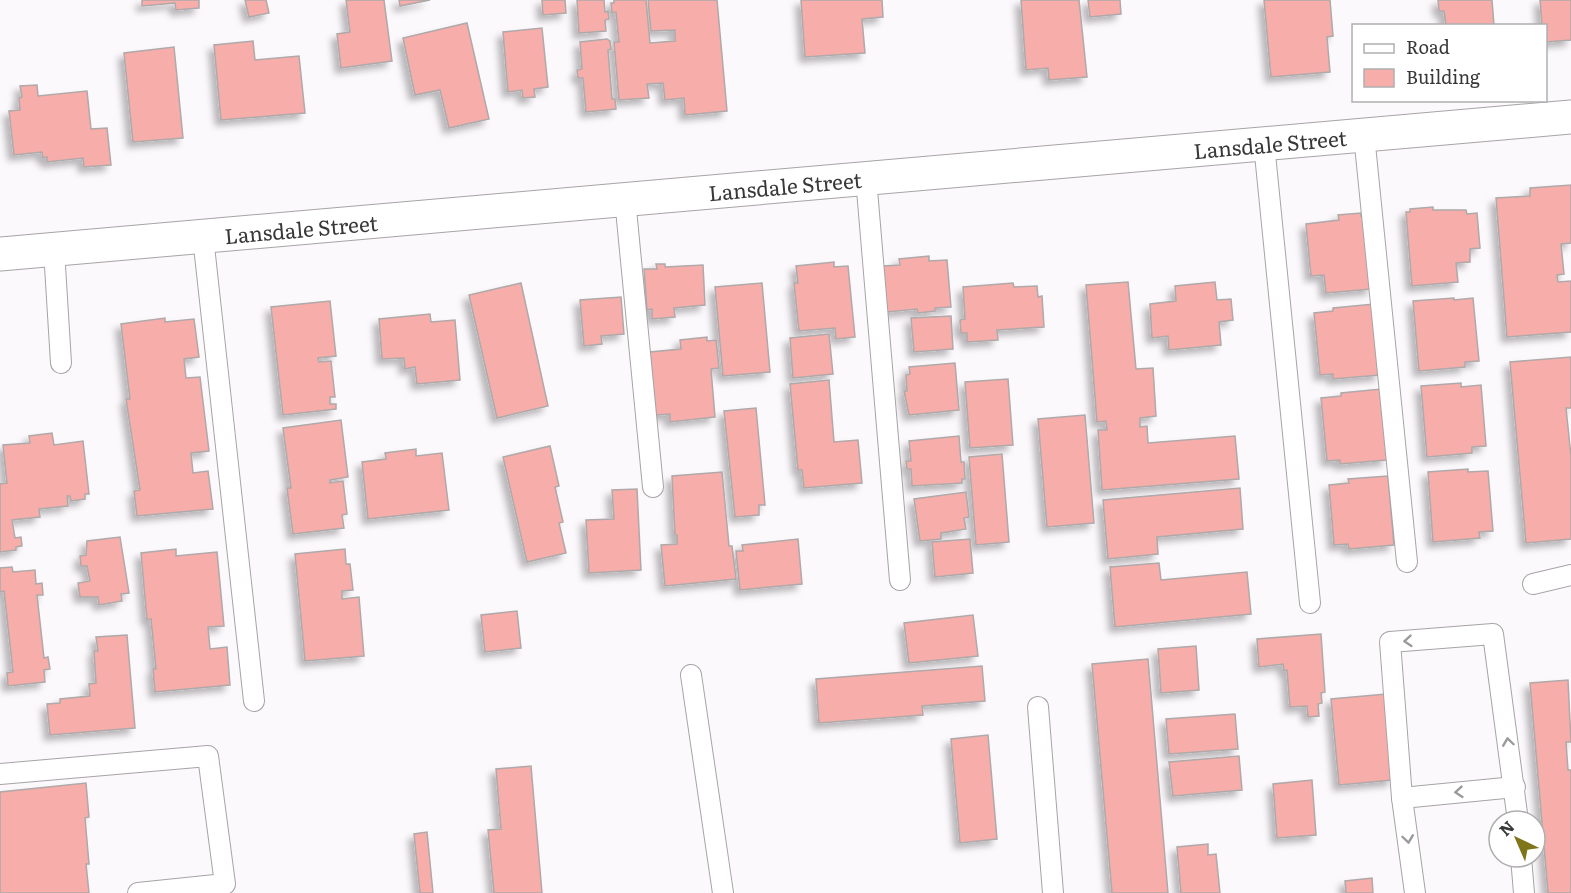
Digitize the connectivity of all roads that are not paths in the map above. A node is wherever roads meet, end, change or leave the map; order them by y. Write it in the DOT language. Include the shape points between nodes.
graph roads {
  1 [pos="1571,117"];
  2 [pos="1364,135"];
  3 [pos="1264,144"];
  4 [pos="866,178"];
  5 [pos="625,200"];
  6 [pos="203,237"];
  7 [pos="54,250"];
  8 [pos="0,254"];
  9 [pos="61,363"];
  10 [pos="653,487"];
  11 [pos="1407,562"];
  12 [pos="1571,575"];
  13 [pos="900,579"];
  14 [pos="1533,584"];
  15 [pos="1310,603"];
  16 [pos="691,675"];
  17 [pos="254,701"];
  18 [pos="1038,707"];
  19 [pos="0,774"];
  20 [pos="1515,787"];
  21 [pos="1402,798"];
  22 [pos="1517,809"];
  23 [pos="1522,869"];
  24 [pos="138,893"];
  25 [pos="723,893"];
  26 [pos="1053,893"];
  27 [pos="1415,893"];
  28 [pos="1524,893"];
  1 -- 2 [label="street, Lansdale Street"];
  2 -- 3 [label="street, Lansdale Street"];
  2 -- 11 [label="lane"];
  3 -- 4 [label="street, Lansdale Street"];
  3 -- 15 [label="lane"];
  4 -- 5 [label="street, Lansdale Street"];
  4 -- 13 [label="lane"];
  5 -- 6 [label="street, Lansdale Street"];
  5 -- 10 [label="lane"];
  6 -- 7 [label="street, Lansdale Street"];
  6 -- 17 [label="lane"];
  7 -- 8 [label="street, Lansdale Street"];
  7 -- 9 [label="lane"];
  12 -- 14 [label="lane"];
  16 -- 25 [label="lane"];
  18 -- 26 [label="lane"];
  19 -- 24 [label="lane" via="208,756 225,884"];
  20 -- 21 [label="lane, one-way"];
  20 -- 21 [label="lane, one-way" via="1493,634 1412,640 1389,643"];
  20 -- 22 [label="lane"];
  21 -- 27 [label="lane, one-way"];
  23 -- 28 [label="lane"];
}
